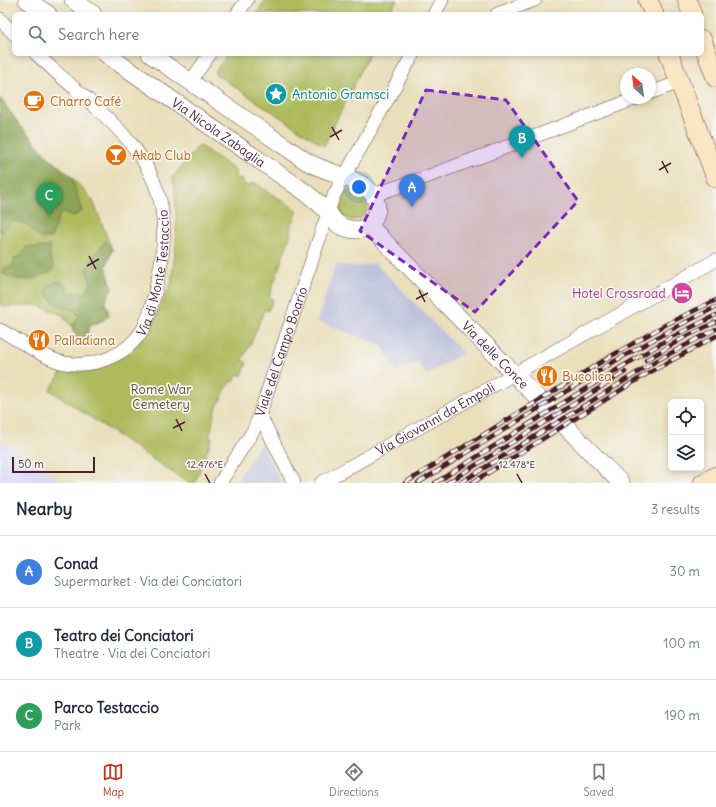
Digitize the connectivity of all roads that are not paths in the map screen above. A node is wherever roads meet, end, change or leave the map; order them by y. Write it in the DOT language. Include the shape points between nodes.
graph roads {
  1 [pos="27,0"];
  2 [pos="73,0"];
  3 [pos="247,0"];
  4 [pos="442,0"];
  5 [pos="535,0"];
  6 [pos="648,0"];
  7 [pos="687,0"];
  8 [pos="45,12"];
  9 [pos="90,12"];
  10 [pos="238,12"];
  11 [pos="435,12"];
  12 [pos="502,12"];
  13 [pos="653,12"];
  14 [pos="691,12"];
  15 [pos="0,19"];
  16 [pos="12,32"];
  17 [pos="704,45"];
  18 [pos="38,56"];
  19 [pos="109,56"];
  20 [pos="153,56"];
  21 [pos="209,56"];
  22 [pos="411,56"];
  23 [pos="670,56"];
  24 [pos="715,71"];
  25 [pos="190,82"];
  26 [pos="680,82"];
  27 [pos="656,91"];
  28 [pos="621,104"];
  29 [pos="343,177"];
  30 [pos="716,178"];
  31 [pos="373,195"];
  32 [pos="328,213"];
  33 [pos="369,225"];
  34 [pos="716,260"];
  35 [pos="0,330"];
  36 [pos="515,374"];
  37 [pos="260,415"];
  38 [pos="716,476"];
  39 [pos="220,483"];
  40 [pos="294,483"];
  41 [pos="321,483"];
  42 [pos="621,483"];
  43 [pos="703,483"];
  1 -- 8 [label="street"];
  2 -- 9 [label="street"];
  3 -- 10 [label="street"];
  4 -- 11 [label="street"];
  5 -- 12 [label="street"];
  6 -- 13 [label="main road"];
  7 -- 14 [label="main road"];
  15 -- 16 [label="street"];
  17 -- 24 [label="main road"];
  18 -- 35 [label="street, Via di Monte Testaccio" via="132,143 145,163 164,213 162,258 143,328 133,342 111,358 87,364 64,363"];
  19 -- 32 [label="street, Via Nicola Zabaglia" via="305,192"];
  20 -- 25 [label="street, Via Nicola Zabaglia"];
  21 -- 25 [label="street"];
  22 -- 29 [label="street"];
  23 -- 26 [label="main road"];
  25 -- 29 [label="street, Via Nicola Zabaglia" via="306,161"];
  26 -- 27 [label="street"];
  26 -- 30 [label="main road"];
  28 -- 31 [label="street"];
  29 -- 31 [label="street" via="362,185"];
  29 -- 32 [label="street"];
  31 -- 33 [label="street" via="377,210"];
  32 -- 33 [label="street" via="337,223 348,229 361,229"];
  32 -- 37 [label="street, Viale del Campo Boario"];
  33 -- 36 [label="street, Via delle Conce"];
  34 -- 36 [label="street, Via Giovanni da Empoli"];
  36 -- 41 [label="street, Via Giovanni da Empoli"];
  36 -- 42 [label="street, Via delle Conce"];
  37 -- 39 [label="street, Viale del Campo Boario" via="253,431"];
  37 -- 40 [label="street"];
  38 -- 43 [label="main road"];
}
